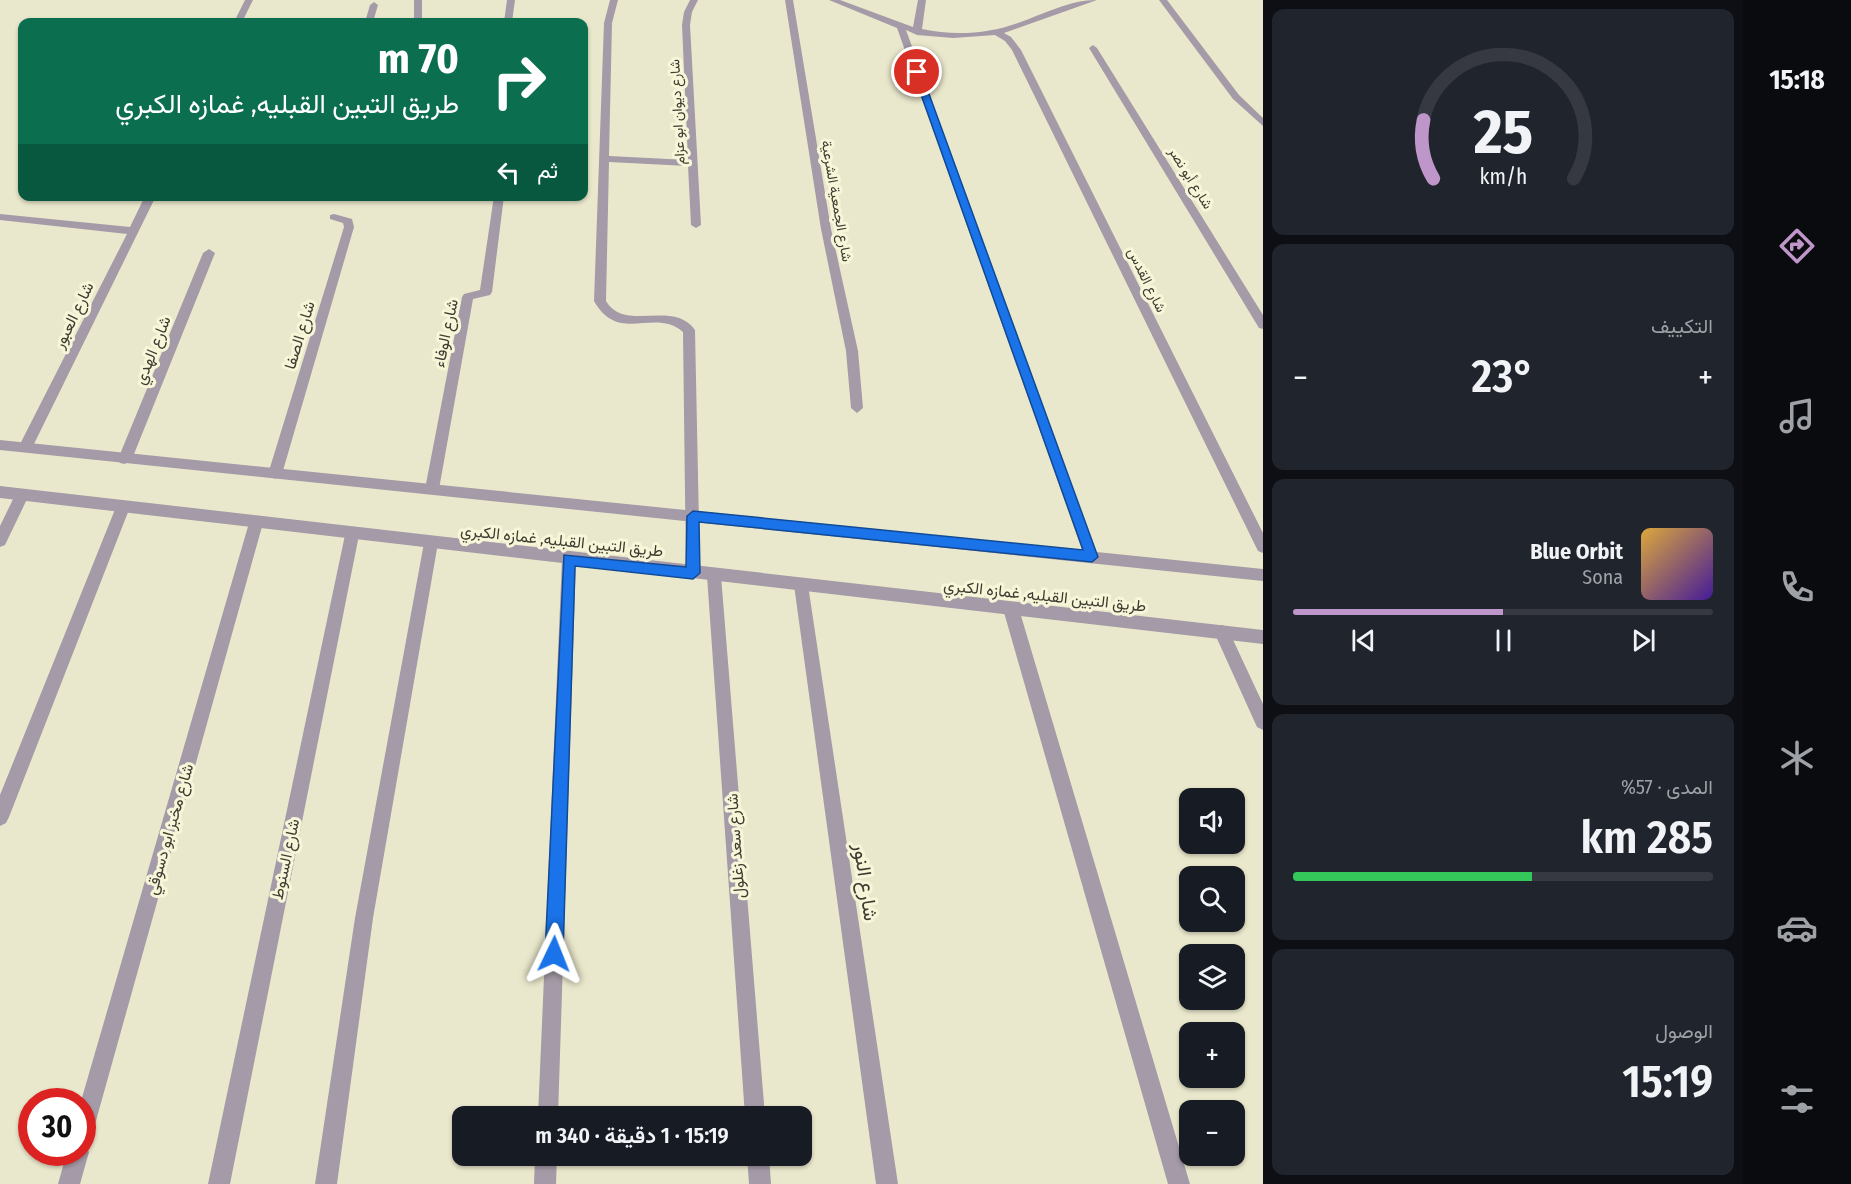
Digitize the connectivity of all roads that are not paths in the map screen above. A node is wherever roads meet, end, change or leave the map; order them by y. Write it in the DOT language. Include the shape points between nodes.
graph roads {
  1 [pos="249,0"];
  2 [pos="418,0"];
  3 [pos="511,0"];
  4 [pos="614,0"];
  5 [pos="694,0"];
  6 [pos="789,0"];
  7 [pos="833,0"];
  8 [pos="922,0"];
  9 [pos="1093,0"];
  10 [pos="1163,0"];
  11 [pos="374,5"];
  12 [pos="240,18"];
  13 [pos="370,18"];
  14 [pos="418,18"];
  15 [pos="509,18"];
  16 [pos="901,28"];
  17 [pos="917,32"];
  18 [pos="997,32"];
  19 [pos="1093,48"];
  20 [pos="1263,123"];
  21 [pos="606,159"];
  22 [pos="693,163"];
  23 [pos="148,201"];
  24 [pos="497,201"];
  25 [pos="0,217"];
  26 [pos="334,218"];
  27 [pos="696,225"];
  28 [pos="133,231"];
  29 [pos="209,253"];
  30 [pos="1263,325"];
  31 [pos="857,408"];
  32 [pos="0,445"];
  33 [pos="25,448"];
  34 [pos="125,459"];
  35 [pos="275,474"];
  36 [pos="432,489"];
  37 [pos="0,492"];
  38 [pos="22,495"];
  39 [pos="123,507"];
  40 [pos="693,516"];
  41 [pos="256,523"];
  42 [pos="351,535"];
  43 [pos="0,542"];
  44 [pos="430,543"];
  45 [pos="1263,547"];
  46 [pos="1092,557"];
  47 [pos="569,559"];
  48 [pos="693,573"];
  49 [pos="1263,575"];
  50 [pos="714,576"];
  51 [pos="801,585"];
  52 [pos="1011,609"];
  53 [pos="1222,632"];
  54 [pos="1263,637"];
  55 [pos="1263,722"];
  56 [pos="0,817"];
  57 [pos="95,1088"];
  58 [pos="548,1106"];
  59 [pos="754,1106"];
  60 [pos="74,1166"];
  61 [pos="546,1166"];
  62 [pos="759,1166"];
  63 [pos="69,1184"];
  64 [pos="219,1184"];
  65 [pos="326,1184"];
  66 [pos="545,1184"];
  67 [pos="760,1184"];
  68 [pos="887,1184"];
  69 [pos="1179,1184"];
  1 -- 12 [label="street"];
  2 -- 14 [label="street"];
  3 -- 15 [label="street"];
  4 -- 21 [label="street" via="608,23"];
  5 -- 22 [label="street, شارع ديوان ابو عزام" via="686,25"];
  6 -- 31 [label="street, شارع الجمعية الشرعية" via="826,229 852,351"];
  7 -- 16 [label="street"];
  8 -- 17 [label="street"];
  9 -- 18 [label="street"];
  10 -- 20 [label="street" via="1236,97"];
  11 -- 13 [label="street"];
  16 -- 17 [label="street"];
  16 -- 46 [label="street"];
  17 -- 18 [label="street" via="961,36"];
  18 -- 45 [label="street, شارع القدس" via="1016,50"];
  19 -- 30 [label="street, شارع أبو نصر"];
  21 -- 22 [label="street"];
  21 -- 40 [label="street" via="600,301 603,309 616,318 670,320 689,330"];
  22 -- 27 [label="street, شارع ديوان ابو عزام"];
  23 -- 28 [label="street, شارع العبور"];
  24 -- 36 [label="street, شارع الوفاء" via="486,292 468,297"];
  25 -- 28 [label="street"];
  26 -- 35 [label="street, شارع الصفا" via="345,219 349,226"];
  28 -- 33 [label="street, شارع العبور"];
  29 -- 34 [label="street, شارع الهدي"];
  32 -- 33 [label="street"];
  33 -- 34 [label="street"];
  34 -- 35 [label="street"];
  35 -- 36 [label="street"];
  36 -- 40 [label="street"];
  37 -- 38 [label="street, طريق التبين القبليه, غمازه الكبري"];
  38 -- 39 [label="street, طريق التبين القبليه, غمازه الكبري"];
  38 -- 43 [label="street"];
  39 -- 41 [label="street, طريق التبين القبليه, غمازه الكبري"];
  39 -- 56 [label="street"];
  40 -- 46 [label="street"];
  40 -- 48 [label="street"];
  41 -- 42 [label="street, طريق التبين القبليه, غمازه الكبري"];
  41 -- 57 [label="street, شارع مخبز ابو دسوقي"];
  42 -- 44 [label="street, طريق التبين القبليه, غمازه الكبري"];
  42 -- 64 [label="street, شارع السنوط"];
  44 -- 47 [label="street, طريق التبين القبليه, غمازه الكبري"];
  44 -- 65 [label="street" via="364,918"];
  46 -- 49 [label="street"];
  47 -- 48 [label="street, طريق التبين القبليه, غمازه الكبري"];
  47 -- 58 [label="street"];
  48 -- 50 [label="street, طريق التبين القبليه, غمازه الكبري"];
  50 -- 51 [label="street, طريق التبين القبليه, غمازه الكبري"];
  50 -- 59 [label="street, شارع سعد زغلول"];
  51 -- 52 [label="street, طريق التبين القبليه, غمازه الكبري"];
  51 -- 68 [label="street, شارع النور"];
  52 -- 53 [label="street, طريق التبين القبليه, غمازه الكبري"];
  52 -- 69 [label="street"];
  53 -- 54 [label="street, طريق التبين القبليه, غمازه الكبري"];
  53 -- 55 [label="street"];
  60 -- 63 [label="street"];
  61 -- 66 [label="street"];
  62 -- 67 [label="street"];
}
